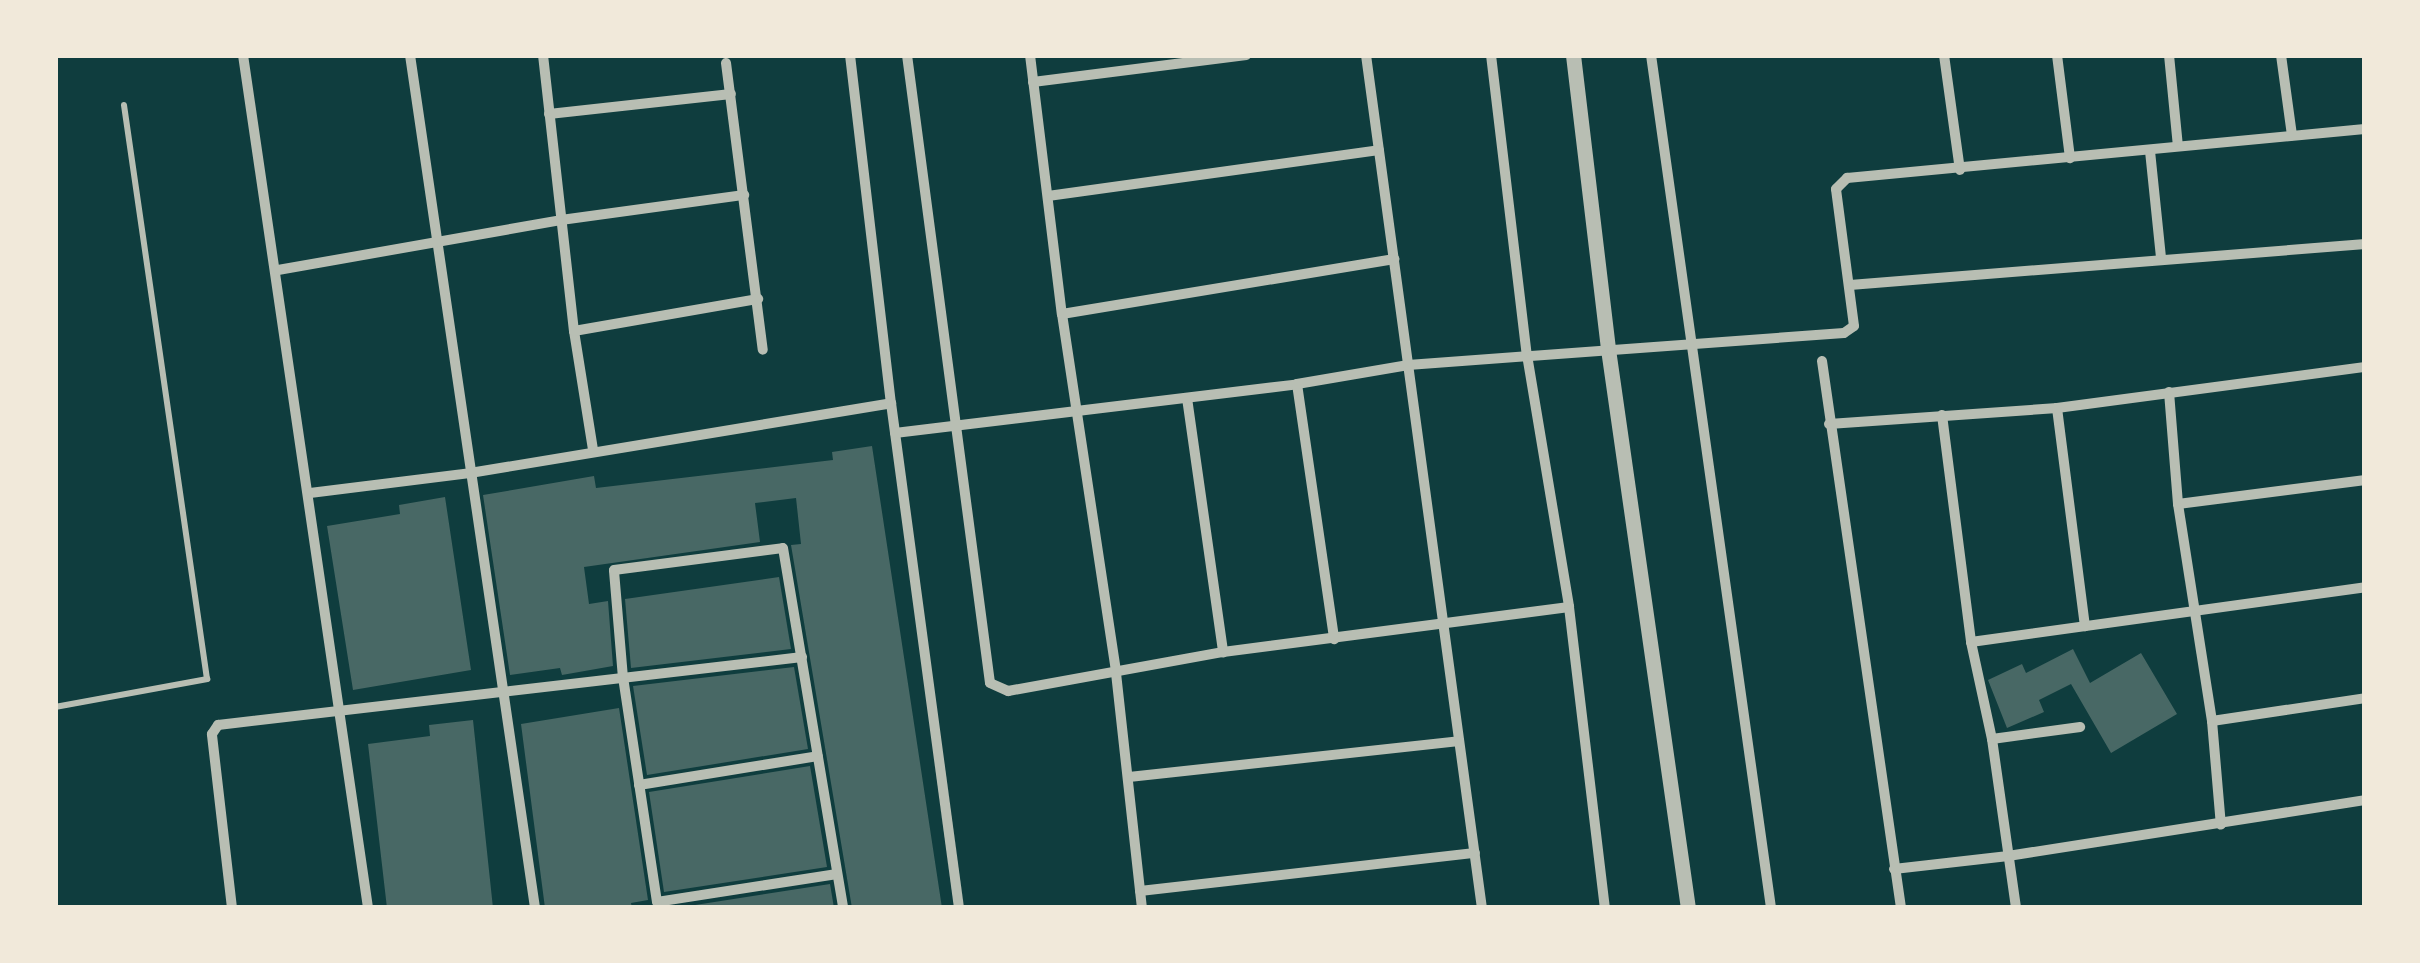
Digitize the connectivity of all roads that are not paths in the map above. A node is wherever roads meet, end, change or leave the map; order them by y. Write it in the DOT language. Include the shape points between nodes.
graph roads {
  1 [pos="243,55"];
  2 [pos="410,55"];
  3 [pos="542,55"];
  4 [pos="850,55"];
  5 [pos="907,55"];
  6 [pos="1030,55"];
  7 [pos="1246,55"];
  8 [pos="1366,55"];
  9 [pos="1490,55"];
  10 [pos="1573,55"];
  11 [pos="1651,55"];
  12 [pos="1944,55"];
  13 [pos="2057,55"];
  14 [pos="2169,55"];
  15 [pos="2280,55"];
  16 [pos="726,63"];
  17 [pos="1033,82"];
  18 [pos="730,94"];
  19 [pos="124,105"];
  20 [pos="548,114"];
  21 [pos="2365,130"];
  22 [pos="2292,135"];
  23 [pos="2178,146"];
  24 [pos="1379,150"];
  25 [pos="2150,150"];
  26 [pos="2070,158"];
  27 [pos="1960,170"];
  28 [pos="744,195"];
  29 [pos="1048,196"];
  30 [pos="561,220"];
  31 [pos="436,242"];
  32 [pos="2365,244"];
  33 [pos="2161,258"];
  34 [pos="1394,259"];
  35 [pos="278,270"];
  36 [pos="1850,285"];
  37 [pos="758,299"];
  38 [pos="1062,314"];
  39 [pos="574,331"];
  40 [pos="1694,343"];
  41 [pos="1608,349"];
  42 [pos="763,350"];
  43 [pos="1527,355"];
  44 [pos="1822,361"];
  45 [pos="1408,365"];
  46 [pos="2365,367"];
  47 [pos="1296,384"];
  48 [pos="2168,392"];
  49 [pos="1188,398"];
  50 [pos="890,404"];
  51 [pos="2057,408"];
  52 [pos="1076,410"];
  53 [pos="1942,414"];
  54 [pos="1829,424"];
  55 [pos="954,426"];
  56 [pos="895,433"];
  57 [pos="594,450"];
  58 [pos="470,474"];
  59 [pos="2365,480"];
  60 [pos="310,492"];
  61 [pos="2178,504"];
  62 [pos="2365,587"];
  63 [pos="1569,607"];
  64 [pos="2194,610"];
  65 [pos="1444,626"];
  66 [pos="2084,626"];
  67 [pos="1334,640"];
  68 [pos="1970,642"];
  69 [pos="1223,652"];
  70 [pos="802,657"];
  71 [pos="1116,674"];
  72 [pos="623,678"];
  73 [pos="503,692"];
  74 [pos="2365,698"];
  75 [pos="55,707"];
  76 [pos="343,712"];
  77 [pos="2212,721"];
  78 [pos="2080,727"];
  79 [pos="1992,740"];
  80 [pos="1460,741"];
  81 [pos="818,756"];
  82 [pos="1129,777"];
  83 [pos="639,785"];
  84 [pos="2365,800"];
  85 [pos="2222,824"];
  86 [pos="1475,853"];
  87 [pos="2008,856"];
  88 [pos="1894,869"];
  89 [pos="837,874"];
  90 [pos="1140,892"];
  91 [pos="232,908"];
  92 [pos="368,908"];
  93 [pos="535,908"];
  94 [pos="843,908"];
  95 [pos="959,908"];
  96 [pos="1142,908"];
  97 [pos="1482,908"];
  98 [pos="1605,908"];
  99 [pos="1688,908"];
  100 [pos="1770,908"];
  101 [pos="1901,908"];
  102 [pos="2016,908"];
  1 -- 35 [label="street"];
  2 -- 31 [label="street"];
  3 -- 20 [label="street"];
  4 -- 50 [label="street"];
  5 -- 55 [label="street"];
  6 -- 17 [label="street"];
  7 -- 17 [label="street"];
  8 -- 24 [label="street"];
  9 -- 43 [label="street"];
  10 -- 41 [label="street"];
  11 -- 40 [label="street"];
  12 -- 27 [label="street"];
  13 -- 26 [label="street"];
  14 -- 23 [label="street"];
  15 -- 22 [label="street"];
  16 -- 18 [label="street"];
  17 -- 29 [label="street"];
  18 -- 20 [label="street"];
  18 -- 28 [label="street"];
  19 -- 75 [label="lane" via="207,679"];
  20 -- 30 [label="street"];
  21 -- 22 [label="street"];
  22 -- 23 [label="street"];
  23 -- 25 [label="street"];
  24 -- 29 [label="street"];
  24 -- 34 [label="street"];
  25 -- 26 [label="street"];
  25 -- 33 [label="street"];
  26 -- 27 [label="street"];
  27 -- 36 [label="street" via="1847,178 1840,184"];
  28 -- 30 [label="street"];
  28 -- 37 [label="street"];
  29 -- 38 [label="street"];
  30 -- 31 [label="street"];
  30 -- 39 [label="street"];
  31 -- 35 [label="street"];
  31 -- 58 [label="street"];
  32 -- 33 [label="street"];
  33 -- 36 [label="street"];
  34 -- 38 [label="street"];
  34 -- 45 [label="street"];
  35 -- 60 [label="street"];
  36 -- 40 [label="street" via="1854,326 1844,333"];
  37 -- 39 [label="street"];
  37 -- 42 [label="street"];
  38 -- 52 [label="street"];
  39 -- 57 [label="street"];
  40 -- 41 [label="street"];
  40 -- 100 [label="street"];
  41 -- 43 [label="street"];
  41 -- 99 [label="street"];
  43 -- 45 [label="street"];
  43 -- 63 [label="street"];
  44 -- 54 [label="street"];
  45 -- 47 [label="street"];
  45 -- 65 [label="street"];
  46 -- 48 [label="street"];
  47 -- 49 [label="street"];
  47 -- 67 [label="street"];
  48 -- 51 [label="street"];
  48 -- 61 [label="street"];
  49 -- 52 [label="street"];
  49 -- 69 [label="street"];
  50 -- 56 [label="street"];
  50 -- 57 [label="street"];
  51 -- 53 [label="street"];
  51 -- 66 [label="street"];
  52 -- 55 [label="street"];
  52 -- 71 [label="street"];
  53 -- 54 [label="street"];
  53 -- 68 [label="street"];
  54 -- 88 [label="street"];
  55 -- 56 [label="street"];
  55 -- 71 [label="street" via="990,682 1008,691"];
  56 -- 95 [label="street"];
  57 -- 58 [label="street"];
  58 -- 60 [label="street"];
  58 -- 73 [label="street"];
  59 -- 61 [label="street"];
  60 -- 76 [label="street"];
  61 -- 64 [label="street"];
  62 -- 64 [label="street"];
  63 -- 65 [label="street"];
  63 -- 98 [label="street"];
  64 -- 66 [label="street"];
  64 -- 77 [label="street"];
  65 -- 67 [label="street"];
  65 -- 80 [label="street"];
  66 -- 68 [label="street"];
  67 -- 69 [label="street"];
  68 -- 79 [label="street"];
  69 -- 71 [label="street"];
  70 -- 72 [label="street"];
  70 -- 72 [label="street" via="784,549 762,549 614,570"];
  70 -- 81 [label="street"];
  71 -- 82 [label="street"];
  72 -- 73 [label="street"];
  72 -- 83 [label="street"];
  73 -- 76 [label="street"];
  73 -- 93 [label="street"];
  74 -- 77 [label="street"];
  76 -- 91 [label="street" via="214,730"];
  76 -- 92 [label="street"];
  77 -- 85 [label="street"];
  78 -- 79 [label="street"];
  79 -- 87 [label="street"];
  80 -- 82 [label="street"];
  80 -- 86 [label="street"];
  81 -- 83 [label="street"];
  81 -- 89 [label="street"];
  82 -- 90 [label="street"];
  83 -- 89 [label="street" via="658,902"];
  84 -- 85 [label="street"];
  85 -- 87 [label="street"];
  86 -- 90 [label="street"];
  86 -- 97 [label="street"];
  87 -- 88 [label="street"];
  87 -- 102 [label="street"];
  88 -- 101 [label="street"];
  89 -- 94 [label="street"];
  90 -- 96 [label="street"];
}
